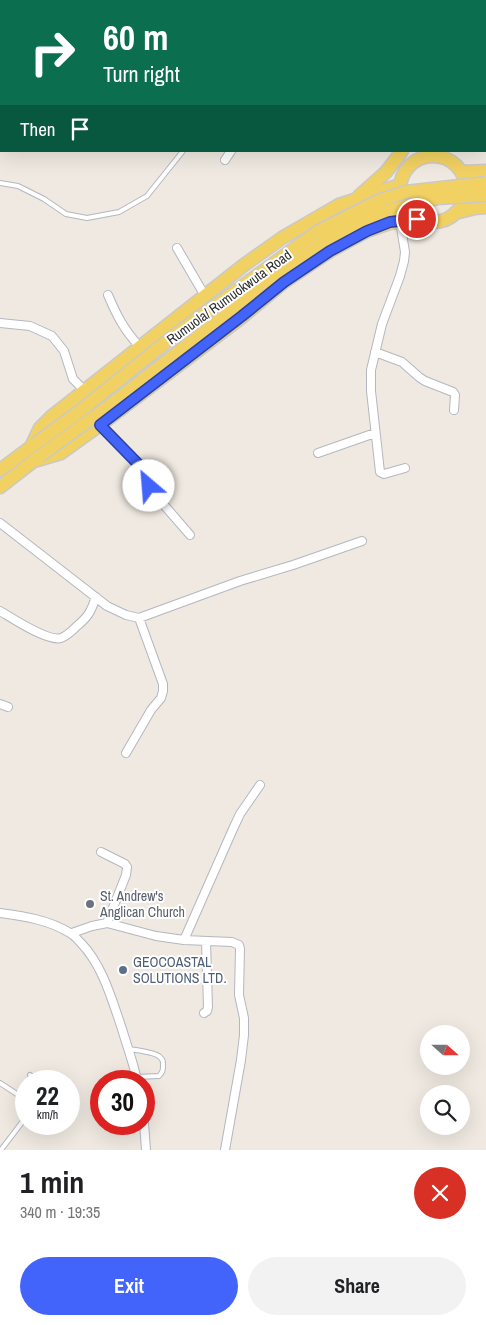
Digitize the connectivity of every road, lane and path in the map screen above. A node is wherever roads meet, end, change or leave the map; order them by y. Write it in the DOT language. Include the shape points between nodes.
graph roads {
  1 [pos="181,152"];
  2 [pos="230,152"];
  3 [pos="401,152"];
  4 [pos="443,155"];
  5 [pos="418,156"];
  6 [pos="224,160"];
  7 [pos="486,171"];
  8 [pos="462,172"];
  9 [pos="0,183"];
  10 [pos="486,184"];
  11 [pos="400,185"];
  12 [pos="486,195"];
  13 [pos="356,199"];
  14 [pos="486,207"];
  15 [pos="455,214"];
  16 [pos="417,219"];
  17 [pos="400,221"];
  18 [pos="178,248"];
  19 [pos="108,295"];
  20 [pos="205,296"];
  21 [pos="0,323"];
  22 [pos="140,347"];
  23 [pos="375,352"];
  24 [pos="84,391"];
  25 [pos="454,410"];
  26 [pos="100,425"];
  27 [pos="375,433"];
  28 [pos="35,452"];
  29 [pos="318,452"];
  30 [pos="405,468"];
  31 [pos="0,470"];
  32 [pos="0,487"];
  33 [pos="0,523"];
  34 [pos="190,535"];
  35 [pos="362,541"];
  36 [pos="96,597"];
  37 [pos="0,611"];
  38 [pos="139,618"];
  39 [pos="0,704"];
  40 [pos="8,707"];
  41 [pos="126,753"];
  42 [pos="260,785"];
  43 [pos="101,852"];
  44 [pos="0,913"];
  45 [pos="107,922"];
  46 [pos="72,934"];
  47 [pos="184,940"];
  48 [pos="206,941"];
  49 [pos="204,1013"];
  50 [pos="128,1049"];
  51 [pos="134,1070"];
  52 [pos="155,1076"];
  53 [pos="0,1083"];
  54 [pos="15,1093"];
  55 [pos="15,1132"];
  56 [pos="145,1135"];
  57 [pos="1,1150"];
  58 [pos="146,1150"];
  59 [pos="225,1150"];
  1 -- 9 [label="lane" via="147,196 119,212 87,218 66,214 18,186"];
  2 -- 6 [label="street"];
  3 -- 13 [label="main road" via="386,172"];
  4 -- 5 [label="main road"];
  4 -- 8 [label="main road"];
  5 -- 11 [label="main road" via="407,168"];
  7 -- 8 [label="main road"];
  8 -- 15 [label="main road" via="466,192"];
  10 -- 28 [label="main road, Rumuola/ Rumuokwuta Road, bridge" via="406,192 317,232 175,335"];
  11 -- 13 [label="main road"];
  11 -- 16 [label="main road" via="402,202"];
  12 -- 28 [label="main road, Rumuola/ Rumuokwuta Road, bridge" via="438,198 379,213 328,239 110,405"];
  13 -- 20 [label="main road" via="339,204 282,238"];
  14 -- 15 [label="main road"];
  15 -- 16 [label="main road" via="439,222"];
  16 -- 17 [label="main road"];
  17 -- 23 [label="street" via="404,261"];
  17 -- 26 [label="main road" via="367,231 284,282"];
  18 -- 20 [label="street"];
  19 -- 22 [label="street" via="118,318"];
  20 -- 22 [label="main road"];
  21 -- 24 [label="street" via="30,326 52,336 64,351 73,379"];
  22 -- 24 [label="main road"];
  23 -- 25 [label="street" via="402,362 419,378 452,392 455,395"];
  23 -- 27 [label="street" via="371,370"];
  24 -- 28 [label="main road" via="40,428"];
  26 -- 28 [label="main road" via="61,453"];
  26 -- 34 [label="street" via="144,470 151,490"];
  27 -- 29 [label="street"];
  27 -- 30 [label="street" via="380,472 384,474"];
  28 -- 31 [label="main road, Rumuola/ Rumuokwuta Road"];
  28 -- 32 [label="main road, Rumuola/ Rumuokwuta Road"];
  33 -- 36 [label="street"];
  35 -- 38 [label="street"];
  36 -- 37 [label="street" via="87,617 58,638 40,633"];
  36 -- 38 [label="street" via="116,611"];
  38 -- 41 [label="street" via="164,690"];
  39 -- 40 [label="street"];
  42 -- 47 [label="street" via="233,829"];
  43 -- 45 [label="street" via="127,867"];
  44 -- 46 [label="street" via="50,923"];
  45 -- 46 [label="street"];
  45 -- 47 [label="street"];
  46 -- 50 [label="street" via="100,971"];
  47 -- 48 [label="street"];
  48 -- 49 [label="street" via="208,1007"];
  48 -- 59 [label="street" via="232,942 240,949 239,995 244,1036"];
  50 -- 51 [label="street"];
  50 -- 52 [label="lane" via="160,1057 162,1074"];
  53 -- 54 [label="lane"];
  55 -- 57 [label="lane"];
  56 -- 58 [label="street"];
}
